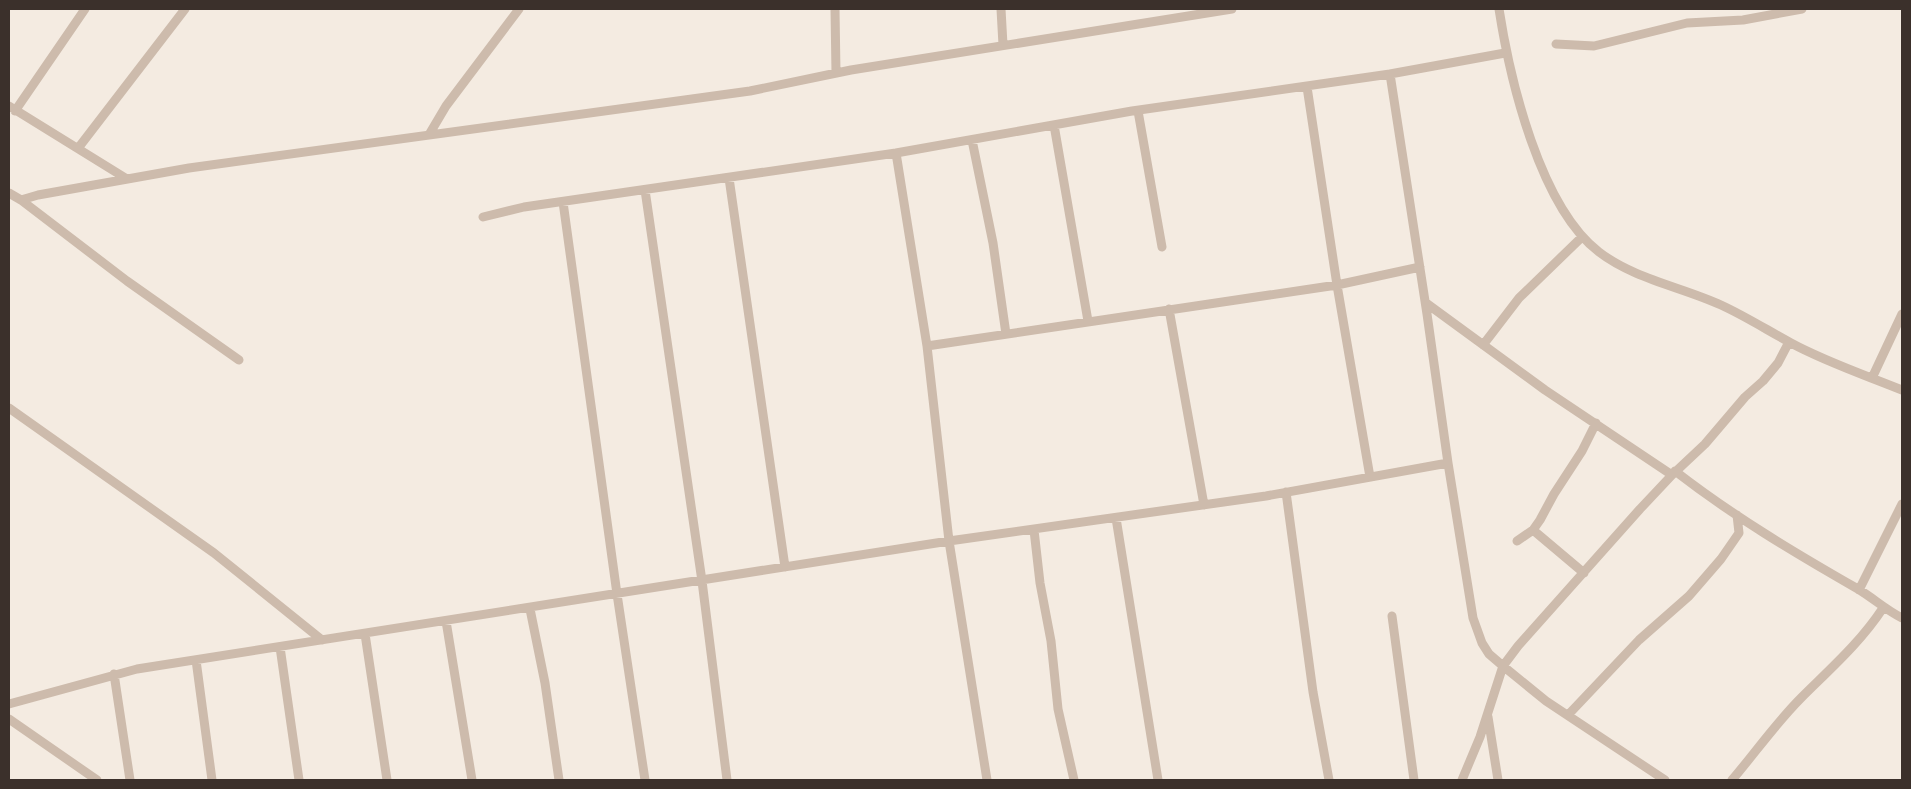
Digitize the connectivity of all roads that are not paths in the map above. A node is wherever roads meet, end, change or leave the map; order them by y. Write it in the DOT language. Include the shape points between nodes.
graph roads {
  1 [pos="85,9"];
  2 [pos="186,9"];
  3 [pos="519,9"];
  4 [pos="835,9"];
  5 [pos="1001,9"];
  6 [pos="1232,9"];
  7 [pos="1498,9"];
  8 [pos="1802,9"];
  9 [pos="1556,44"];
  10 [pos="1003,45"];
  11 [pos="1505,53"];
  12 [pos="836,73"];
  13 [pos="1390,74"];
  14 [pos="1307,87"];
  15 [pos="12,108"];
  16 [pos="1138,110"];
  17 [pos="1054,125"];
  18 [pos="430,133"];
  19 [pos="972,140"];
  20 [pos="79,147"];
  21 [pos="896,153"];
  22 [pos="729,178"];
  23 [pos="127,179"];
  24 [pos="645,190"];
  25 [pos="9,193"];
  26 [pos="21,200"];
  27 [pos="563,202"];
  28 [pos="483,217"];
  29 [pos="1582,237"];
  30 [pos="1162,247"];
  31 [pos="1420,267"];
  32 [pos="1337,285"];
  33 [pos="1426,303"];
  34 [pos="1169,308"];
  35 [pos="1902,314"];
  36 [pos="1088,321"];
  37 [pos="1006,334"];
  38 [pos="1790,342"];
  39 [pos="1483,345"];
  40 [pos="927,346"];
  41 [pos="239,360"];
  42 [pos="1872,378"];
  43 [pos="1902,390"];
  44 [pos="9,408"];
  45 [pos="1596,423"];
  46 [pos="1448,463"];
  47 [pos="1673,473"];
  48 [pos="1370,477"];
  49 [pos="1286,492"];
  50 [pos="1902,504"];
  51 [pos="1204,505"];
  52 [pos="1737,514"];
  53 [pos="1116,518"];
  54 [pos="1034,530"];
  55 [pos="1533,530"];
  56 [pos="949,541"];
  57 [pos="1516,542"];
  58 [pos="785,567"];
  59 [pos="1584,573"];
  60 [pos="702,581"];
  61 [pos="1858,590"];
  62 [pos="617,594"];
  63 [pos="530,608"];
  64 [pos="1883,608"];
  65 [pos="1392,616"];
  66 [pos="1902,618"];
  67 [pos="446,621"];
  68 [pos="365,634"];
  69 [pos="322,640"];
  70 [pos="280,647"];
  71 [pos="196,660"];
  72 [pos="1503,666"];
  73 [pos="114,674"];
  74 [pos="9,704"];
  75 [pos="1488,714"];
  76 [pos="1568,715"];
  77 [pos="9,719"];
  78 [pos="97,780"];
  79 [pos="130,780"];
  80 [pos="212,780"];
  81 [pos="299,780"];
  82 [pos="387,780"];
  83 [pos="472,780"];
  84 [pos="559,780"];
  85 [pos="646,780"];
  86 [pos="726,780"];
  87 [pos="987,780"];
  88 [pos="1074,780"];
  89 [pos="1158,780"];
  90 [pos="1329,780"];
  91 [pos="1414,780"];
  92 [pos="1462,780"];
  93 [pos="1498,780"];
  94 [pos="1665,780"];
  95 [pos="1732,780"];
  1 -- 15 [label="street"];
  2 -- 20 [label="street"];
  3 -- 18 [label="street" via="446,106"];
  4 -- 12 [label="street"];
  5 -- 10 [label="street"];
  6 -- 10 [label="street"];
  7 -- 11 [label="street"];
  8 -- 9 [label="street" via="1744,20 1687,23 1594,46"];
  10 -- 12 [label="street"];
  11 -- 13 [label="street"];
  11 -- 29 [label="street" via="1524,119 1557,203"];
  12 -- 18 [label="street" via="750,91"];
  13 -- 14 [label="street"];
  13 -- 31 [label="street"];
  14 -- 16 [label="street"];
  14 -- 32 [label="street"];
  15 -- 20 [label="street"];
  16 -- 17 [label="street"];
  16 -- 30 [label="street"];
  17 -- 19 [label="street"];
  17 -- 36 [label="street"];
  18 -- 23 [label="street"];
  19 -- 21 [label="street"];
  19 -- 37 [label="street" via="993,242"];
  20 -- 23 [label="street"];
  21 -- 22 [label="street"];
  21 -- 40 [label="street"];
  22 -- 24 [label="street"];
  22 -- 58 [label="street"];
  23 -- 26 [label="street"];
  24 -- 27 [label="street"];
  24 -- 60 [label="street"];
  25 -- 26 [label="street"];
  26 -- 41 [label="street" via="127,281"];
  27 -- 28 [label="street"];
  27 -- 62 [label="street"];
  29 -- 38 [label="street" via="1600,253 1624,267 1704,297"];
  29 -- 39 [label="street" via="1519,298"];
  31 -- 32 [label="street"];
  31 -- 33 [label="street"];
  32 -- 34 [label="street"];
  32 -- 48 [label="street"];
  33 -- 39 [label="street"];
  33 -- 46 [label="street"];
  34 -- 36 [label="street"];
  34 -- 51 [label="street"];
  35 -- 42 [label="street"];
  36 -- 37 [label="street"];
  37 -- 40 [label="street"];
  38 -- 42 [label="street"];
  38 -- 47 [label="street" via="1762,381 1705,444"];
  39 -- 45 [label="street"];
  40 -- 56 [label="street"];
  42 -- 43 [label="street"];
  44 -- 69 [label="street" via="214,553"];
  45 -- 47 [label="street"];
  45 -- 55 [label="street"];
  46 -- 48 [label="street"];
  46 -- 72 [label="street" via="1473,618 1482,643"];
  47 -- 52 [label="street"];
  47 -- 59 [label="street"];
  48 -- 49 [label="street"];
  49 -- 51 [label="street"];
  49 -- 90 [label="street" via="1313,692"];
  50 -- 61 [label="street"];
  51 -- 53 [label="street"];
  52 -- 61 [label="street" via="1806,561"];
  52 -- 76 [label="street" via="1739,533 1721,560 1689,596 1639,640"];
  53 -- 54 [label="street"];
  53 -- 89 [label="street"];
  54 -- 56 [label="street"];
  54 -- 88 [label="street" via="1058,709"];
  55 -- 57 [label="street"];
  55 -- 59 [label="street"];
  56 -- 58 [label="street"];
  56 -- 87 [label="street"];
  58 -- 60 [label="street"];
  59 -- 72 [label="street"];
  60 -- 62 [label="street"];
  60 -- 86 [label="street"];
  61 -- 64 [label="street"];
  62 -- 63 [label="street"];
  62 -- 85 [label="street"];
  63 -- 67 [label="street"];
  63 -- 84 [label="street"];
  64 -- 66 [label="street"];
  64 -- 95 [label="street" via="1871,626 1833,669 1800,699"];
  65 -- 91 [label="street"];
  67 -- 68 [label="street"];
  67 -- 83 [label="street"];
  68 -- 69 [label="street"];
  68 -- 82 [label="street"];
  69 -- 70 [label="street"];
  70 -- 71 [label="street"];
  70 -- 81 [label="street"];
  71 -- 73 [label="street"];
  71 -- 80 [label="street"];
  72 -- 75 [label="street"];
  72 -- 76 [label="street"];
  73 -- 74 [label="street"];
  73 -- 79 [label="street"];
  75 -- 92 [label="street"];
  75 -- 93 [label="street"];
  76 -- 94 [label="street"];
  77 -- 78 [label="street"];
}
